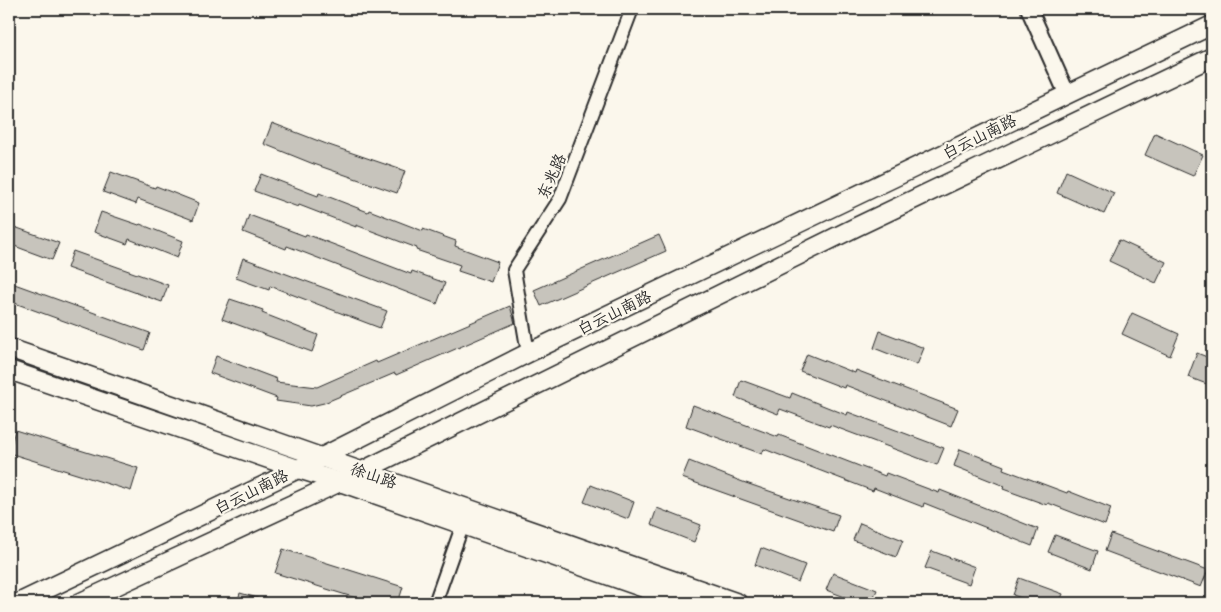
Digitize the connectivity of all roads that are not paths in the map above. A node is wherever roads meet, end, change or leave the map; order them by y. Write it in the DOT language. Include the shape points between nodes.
graph roads {
  1 [pos="632,9"];
  2 [pos="1029,9"];
  3 [pos="1212,25"];
  4 [pos="1212,57"];
  5 [pos="1067,94"];
  6 [pos="9,348"];
  7 [pos="528,353"];
  8 [pos="9,370"];
  9 [pos="322,457"];
  10 [pos="298,469"];
  11 [pos="362,471"];
  12 [pos="340,482"];
  13 [pos="463,524"];
  14 [pos="18,603"];
  15 [pos="78,603"];
  16 [pos="435,603"];
  17 [pos="687,603"];
  18 [pos="738,603"];
  1 -- 7 [label="street, 东兆路" via="560,199 514,270"];
  2 -- 5 [label="street"];
  3 -- 5 [label="main road, 白云山南路"];
  4 -- 11 [label="main road, 白云山南路" via="802,253"];
  5 -- 7 [label="main road, 白云山南路"];
  6 -- 9 [label="main road, 徐山路"];
  7 -- 9 [label="main road, 白云山南路"];
  8 -- 10 [label="main road, 徐山路"];
  9 -- 10 [label="main road, 白云山南路"];
  9 -- 11 [label="main road, 徐山路"];
  10 -- 12 [label="main road, 徐山路"];
  10 -- 14 [label="main road, 白云山南路"];
  11 -- 12 [label="main road, 白云山南路"];
  11 -- 18 [label="main road, 徐山路"];
  12 -- 13 [label="main road, 徐山路"];
  12 -- 15 [label="main road, 白云山南路"];
  13 -- 16 [label="street"];
  13 -- 17 [label="main road, 徐山路"];
}
